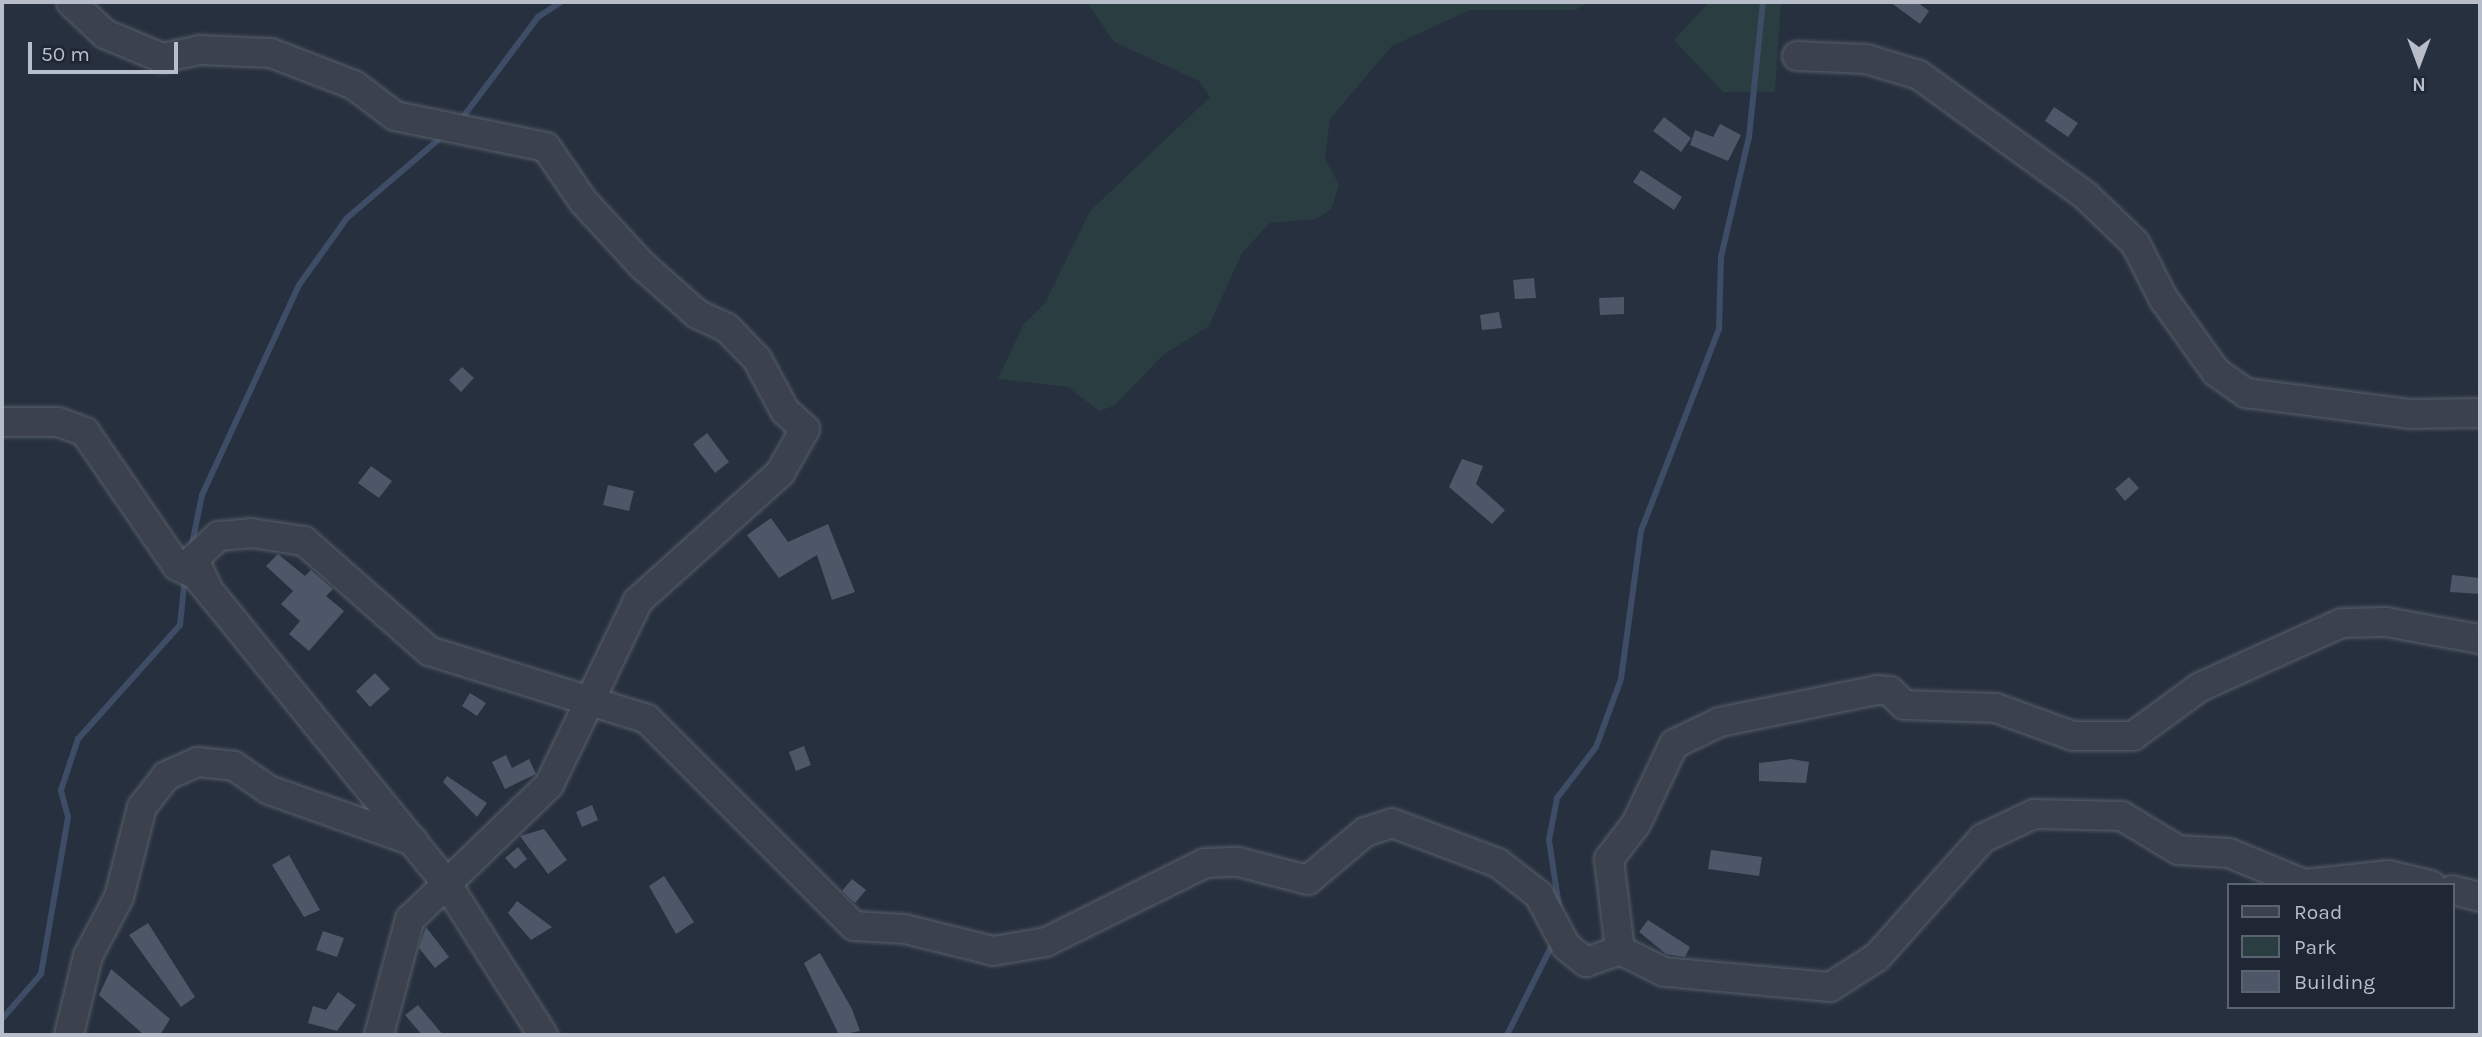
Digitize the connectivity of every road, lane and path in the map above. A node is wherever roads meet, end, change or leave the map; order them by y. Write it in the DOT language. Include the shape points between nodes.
graph roads {
  1 [pos="71,2"];
  2 [pos="1797,56"];
  3 [pos="2480,413"];
  4 [pos="2,422"];
  5 [pos="194,577"];
  6 [pos="2480,639"];
  7 [pos="590,699"];
  8 [pos="414,842"];
  9 [pos="445,881"];
  10 [pos="2302,883"];
  11 [pos="2313,883"];
  12 [pos="2423,883"];
  13 [pos="2454,890"];
  14 [pos="2480,897"];
  15 [pos="1620,950"];
  16 [pos="69,1035"];
  17 [pos="379,1035"];
  18 [pos="543,1035"];
  1 -- 7 [label="street" via="105,34 162,58 199,50 271,53 354,85 395,116 472,136 547,147 583,201 643,266 697,314 727,328 757,359 785,411 805,429 780,473 638,601"];
  2 -- 3 [label="street" via="1866,59 1919,75 2086,196 2135,243 2163,299 2216,372 2246,393 2410,414"];
  4 -- 5 [label="street" via="58,422 85,432"];
  5 -- 7 [label="street" via="194,559 219,536 294,538 321,553 429,651"];
  5 -- 8 [label="street"];
  6 -- 15 [label="street" via="2386,622 2342,623 2200,687 2133,736 2073,736 1996,708 1904,705 1890,691 1877,690 1720,722 1674,744 1636,824 1609,859"];
  7 -- 9 [label="street" via="550,785"];
  7 -- 15 [label="street" via="647,719 854,926 905,929 993,951 1046,942 1205,863 1238,862 1308,880 1364,832 1392,823 1498,863 1539,895 1566,946 1586,962"];
  8 -- 9 [label="street"];
  8 -- 16 [label="street" via="269,790 234,766 198,762 166,776 142,807 118,897 88,956"];
  9 -- 17 [label="street" via="410,919"];
  9 -- 18 [label="street"];
  10 -- 15 [label="street" via="2229,853 2178,850 2123,816 2035,814 1983,838 1877,957 1830,987 1664,972"];
  11 -- 12 [label="street" via="2389,875"];
  13 -- 14 [label="street"];
}
